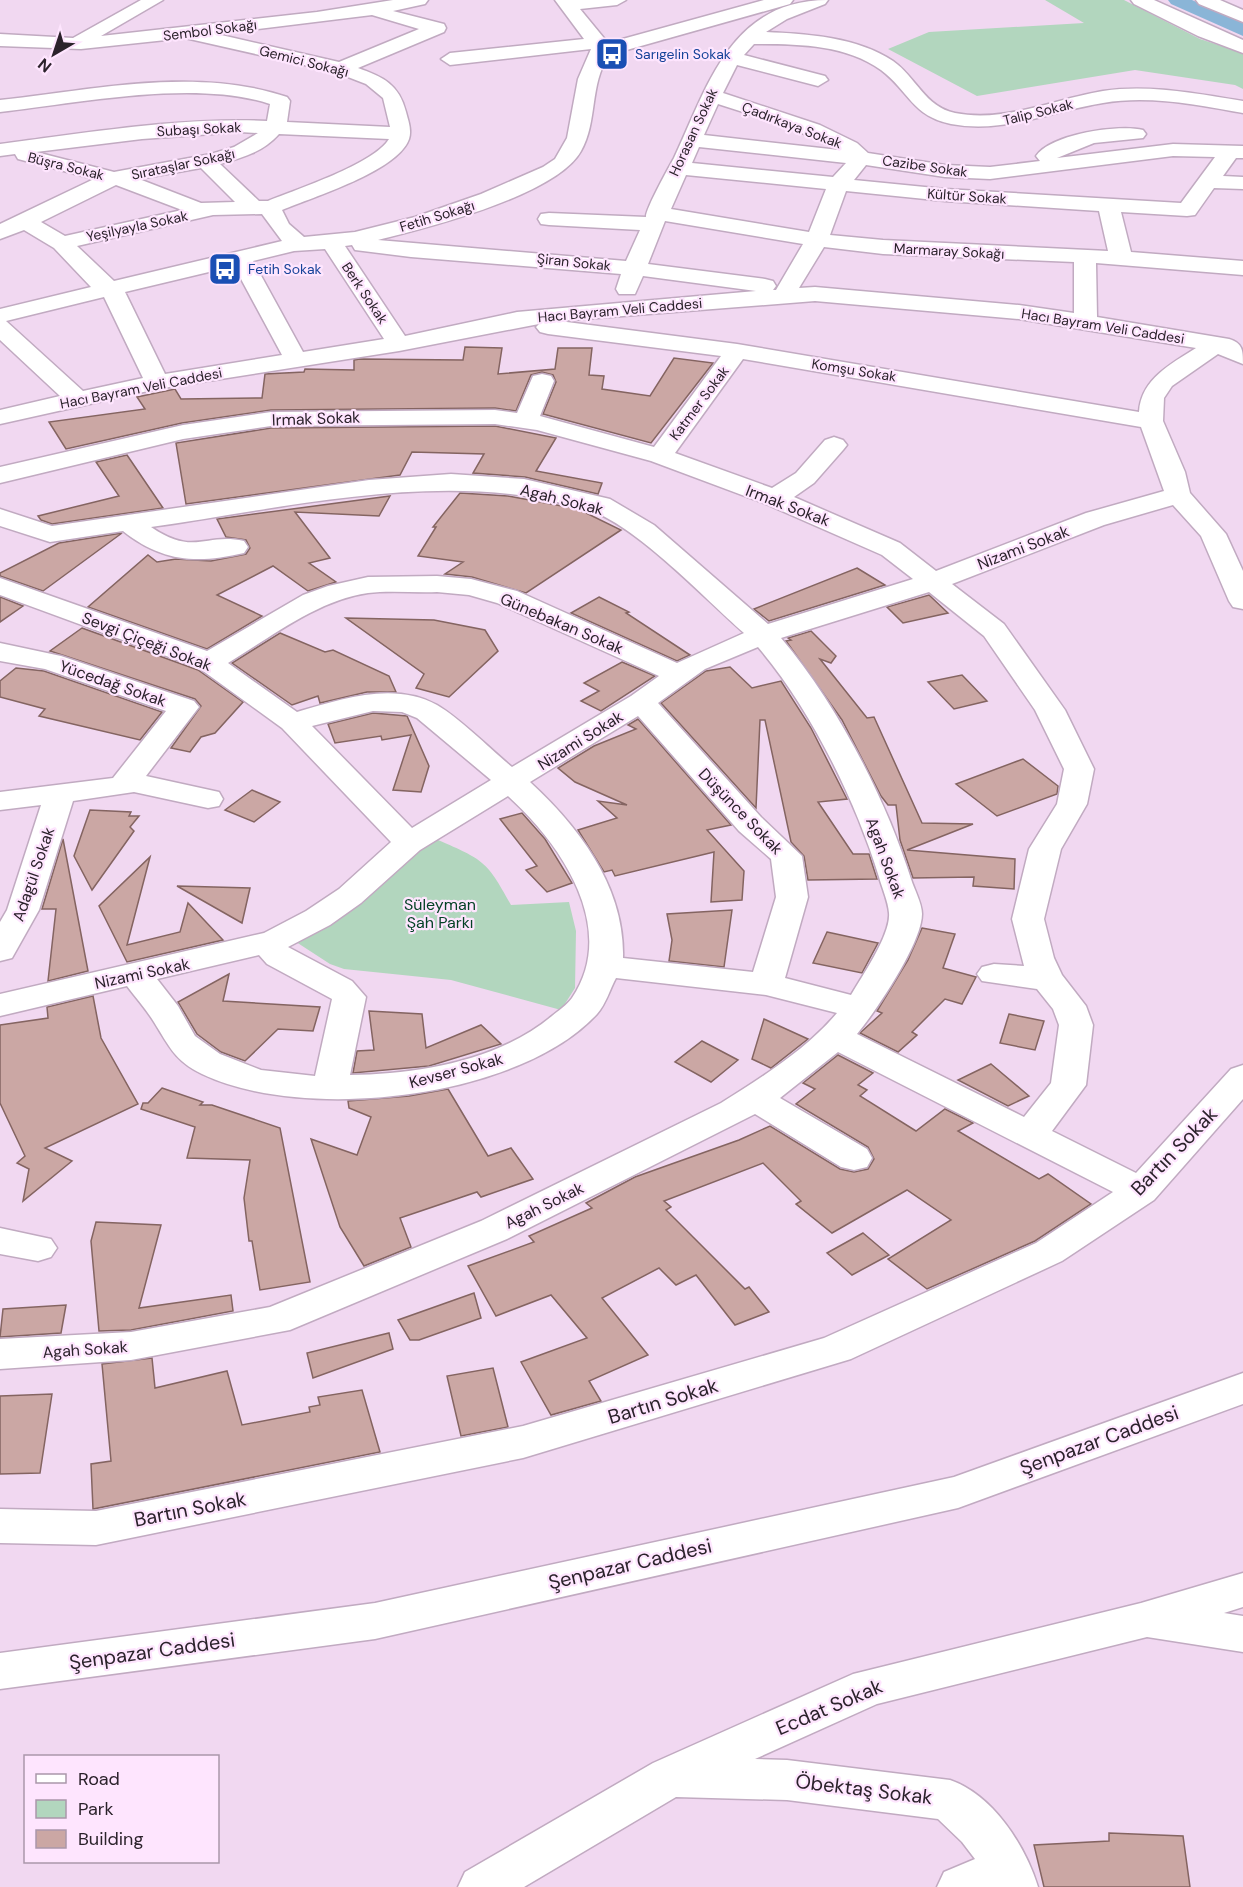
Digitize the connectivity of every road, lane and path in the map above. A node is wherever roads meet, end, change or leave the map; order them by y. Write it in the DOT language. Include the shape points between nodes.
graph roads {
  1 [pos="154,0"];
  2 [pos="419,0"];
  3 [pos="617,0"];
  4 [pos="784,0"];
  5 [pos="819,0"];
  6 [pos="1140,0"];
  7 [pos="1205,0"];
  8 [pos="566,2"];
  9 [pos="370,11"];
  10 [pos="1243,17"];
  11 [pos="186,33"];
  12 [pos="749,38"];
  13 [pos="0,40"];
  14 [pos="72,43"];
  15 [pos="600,47"];
  16 [pos="1243,47"];
  17 [pos="730,58"];
  18 [pos="450,59"];
  19 [pos="342,68"];
  20 [pos="818,80"];
  21 [pos="711,96"];
  22 [pos="0,106"];
  23 [pos="1243,107"];
  24 [pos="275,127"];
  25 [pos="186,129"];
  26 [pos="399,133"];
  27 [pos="1136,134"];
  28 [pos="1035,139"];
  29 [pos="692,140"];
  30 [pos="1073,142"];
  31 [pos="0,150"];
  32 [pos="1236,152"];
  33 [pos="861,158"];
  34 [pos="211,160"];
  35 [pos="677,168"];
  36 [pos="1025,169"];
  37 [pos="114,178"];
  38 [pos="1209,181"];
  39 [pos="1243,183"];
  40 [pos="838,185"];
  41 [pos="1108,204"];
  42 [pos="262,208"];
  43 [pos="212,211"];
  44 [pos="549,219"];
  45 [pos="654,219"];
  46 [pos="26,222"];
  47 [pos="0,232"];
  48 [pos="817,240"];
  49 [pos="331,242"];
  50 [pos="62,243"];
  51 [pos="300,244"];
  52 [pos="240,257"];
  53 [pos="1085,258"];
  54 [pos="1121,258"];
  55 [pos="1243,268"];
  56 [pos="634,269"];
  57 [pos="112,289"];
  58 [pos="787,290"];
  59 [pos="815,294"];
  60 [pos="620,308"];
  61 [pos="0,316"];
  62 [pos="517,320"];
  63 [pos="1086,322"];
  64 [pos="0,327"];
  65 [pos="399,344"];
  66 [pos="1217,344"];
  67 [pos="1243,348"];
  68 [pos="737,351"];
  69 [pos="1243,357"];
  70 [pos="296,360"];
  71 [pos="542,381"];
  72 [pos="157,382"];
  73 [pos="78,399"];
  74 [pos="0,417"];
  75 [pos="526,421"];
  76 [pos="1151,421"];
  77 [pos="834,445"];
  78 [pos="660,456"];
  79 [pos="0,475"];
  80 [pos="1178,495"];
  81 [pos="775,498"];
  82 [pos="0,517"];
  83 [pos="128,522"];
  84 [pos="235,547"];
  85 [pos="932,582"];
  86 [pos="0,586"];
  87 [pos="1243,601"];
  88 [pos="763,635"];
  89 [pos="0,652"];
  90 [pos="209,662"];
  91 [pos="679,674"];
  92 [pos="641,702"];
  93 [pos="292,723"];
  94 [pos="127,781"];
  95 [pos="512,782"];
  96 [pos="60,794"];
  97 [pos="208,799"];
  98 [pos="0,801"];
  99 [pos="410,843"];
  100 [pos="267,944"];
  101 [pos="0,951"];
  102 [pos="605,966"];
  103 [pos="994,974"];
  104 [pos="136,975"];
  105 [pos="1047,979"];
  106 [pos="766,984"];
  107 [pos="0,1005"];
  108 [pos="860,1008"];
  109 [pos="836,1036"];
  110 [pos="1243,1077"];
  111 [pos="330,1089"];
  112 [pos="754,1098"];
  113 [pos="1030,1134"];
  114 [pos="854,1158"];
  115 [pos="1141,1191"];
  116 [pos="0,1242"];
  117 [pos="39,1248"];
  118 [pos="0,1354"];
  119 [pos="1243,1388"];
  120 [pos="0,1526"];
  121 [pos="1243,1590"];
  122 [pos="1147,1619"];
  123 [pos="1243,1634"];
  124 [pos="0,1671"];
  125 [pos="669,1777"];
  126 [pos="1011,1877"];
  127 [pos="482,1887"];
  128 [pos="961,1887"];
  1 -- 14 [label="street"];
  2 -- 9 [label="street, Sembol Sokağı"];
  3 -- 8 [label="street"];
  4 -- 15 [label="street"];
  5 -- 12 [label="street, Horasan Sokak" via="763,25"];
  6 -- 16 [label="street"];
  7 -- 10 [label="street"];
  8 -- 15 [label="street"];
  9 -- 11 [label="street, Sembol Sokağı"];
  9 -- 19 [label="street" via="437,28"];
  11 -- 14 [label="street, Sembol Sokağı"];
  11 -- 19 [label="street, Gemici Sokağı"];
  12 -- 17 [label="street, Horasan Sokak"];
  12 -- 23 [label="street, Talip Sokak" via="801,39 846,48 887,66 920,105 950,118 995,122 1078,101 1126,94"];
  13 -- 14 [label="street, Sembol Sokağı"];
  15 -- 18 [label="street"];
  15 -- 49 [label="street, Fetih Sokağı" via="581,99 580,131 572,151 561,164 479,204 421,222"];
  17 -- 20 [label="street"];
  17 -- 21 [label="street, Horasan Sokak"];
  19 -- 26 [label="street, Gemici Sokağı" via="373,80 392,96"];
  21 -- 29 [label="street, Horasan Sokak"];
  21 -- 33 [label="street, Çadırkaya Sokak" via="823,134 855,150"];
  22 -- 24 [label="street" via="198,88 238,90 267,94 280,101"];
  24 -- 25 [label="street, Subaşı Sokak"];
  24 -- 26 [label="street, Subaşı Sokak"];
  24 -- 34 [label="street, Sırataşlar Sokağı" via="241,151"];
  25 -- 31 [label="street, Subaşı Sokak"];
  25 -- 34 [label="street"];
  26 -- 42 [label="street" via="390,153 373,164"];
  27 -- 30 [label="street" via="1102,134"];
  28 -- 30 [label="street"];
  29 -- 33 [label="street, Cazibe Sokak"];
  29 -- 35 [label="street, Horasan Sokak"];
  30 -- 36 [label="street"];
  31 -- 37 [label="street, Büşra Sokak"];
  32 -- 36 [label="street, Cazibe Sokak" via="1173,150"];
  32 -- 38 [label="street, Kültür Sokak"];
  33 -- 36 [label="street, Cazibe Sokak" via="966,173"];
  33 -- 40 [label="street, Çadırkaya Sokak"];
  34 -- 37 [label="street, Sırataşlar Sokağı"];
  34 -- 42 [label="street"];
  35 -- 40 [label="street, Kültür Sokak"];
  35 -- 45 [label="street, Horasan Sokak"];
  37 -- 43 [label="street, Büşra Sokak" via="181,204"];
  37 -- 46 [label="street, Sırataşlar Sokağı"];
  38 -- 39 [label="street"];
  38 -- 41 [label="street, Kültür Sokak" via="1187,210"];
  40 -- 41 [label="street, Kültür Sokak"];
  40 -- 48 [label="street, Çadırkaya Sokak"];
  41 -- 54 [label="street"];
  42 -- 43 [label="street, Büşra Sokak"];
  42 -- 51 [label="street" via="287,236"];
  43 -- 50 [label="street, Yeşilyayla Sokak"];
  44 -- 45 [label="street, Marmaray Sokağı"];
  45 -- 48 [label="street, Marmaray Sokağı"];
  45 -- 56 [label="street, Horasan Sokak"];
  46 -- 47 [label="street, Sırataşlar Sokağı"];
  46 -- 50 [label="street"];
  48 -- 53 [label="street, Marmaray Sokağı"];
  48 -- 58 [label="street, Çadırkaya Sokak"];
  49 -- 51 [label="street, Fetih Sokağı"];
  49 -- 56 [label="street, Şiran Sokak"];
  49 -- 65 [label="street, Berk Sokak"];
  50 -- 57 [label="street" via="99,282"];
  51 -- 52 [label="street, Fetih Sokağı"];
  52 -- 57 [label="street, Fetih Sokağı"];
  52 -- 70 [label="street"];
  53 -- 54 [label="street, Marmaray Sokağı"];
  53 -- 63 [label="street"];
  54 -- 55 [label="street, Marmaray Sokağı"];
  56 -- 58 [label="street, Şiran Sokak"];
  56 -- 60 [label="street, Horasan Sokak"];
  57 -- 61 [label="street, Fetih Sokağı"];
  57 -- 72 [label="street"];
  58 -- 59 [label="street, Şiran Sokak"];
  59 -- 60 [label="street, Hacı Bayram Veli Caddesi"];
  59 -- 63 [label="street, Hacı Bayram Veli Caddesi" via="1019,312"];
  60 -- 62 [label="street, Hacı Bayram Veli Caddesi"];
  62 -- 65 [label="street, Hacı Bayram Veli Caddesi"];
  62 -- 68 [label="street, Komşu Sokak" via="555,329"];
  63 -- 66 [label="street, Hacı Bayram Veli Caddesi"];
  64 -- 73 [label="street"];
  65 -- 70 [label="street, Hacı Bayram Veli Caddesi"];
  66 -- 67 [label="street"];
  66 -- 69 [label="street, Hacı Bayram Veli Caddesi"];
  66 -- 76 [label="street" via="1163,381 1152,398"];
  68 -- 76 [label="street, Komşu Sokak"];
  68 -- 78 [label="street, Katmer Sokak"];
  70 -- 72 [label="street, Hacı Bayram Veli Caddesi" via="262,388"];
  71 -- 75 [label="street"];
  72 -- 73 [label="street, Hacı Bayram Veli Caddesi"];
  73 -- 74 [label="street, Hacı Bayram Veli Caddesi"];
  75 -- 78 [label="street, Irmak Sokak"];
  75 -- 79 [label="street, Irmak Sokak" via="451,416 271,419 183,432"];
  76 -- 80 [label="street"];
  77 -- 81 [label="street" via="805,478"];
  78 -- 81 [label="street, Irmak Sokak"];
  80 -- 85 [label="street, Nizami Sokak" via="1095,519"];
  80 -- 87 [label="street" via="1213,534"];
  81 -- 85 [label="street, Irmak Sokak" via="891,549"];
  82 -- 83 [label="street, Agah Sokak" via="50,534"];
  83 -- 84 [label="street" via="176,552"];
  83 -- 88 [label="street, Agah Sokak" via="369,488 451,482 524,487 601,505 645,531"];
  85 -- 88 [label="street, Nizami Sokak"];
  85 -- 105 [label="street, Irmak Sokak" via="994,630 1050,710 1079,769 1072,804 1045,849 1028,919 1037,958"];
  86 -- 90 [label="street, Sevgi Çiçeği Sokak"];
  88 -- 91 [label="street, Nizami Sokak" via="695,663"];
  88 -- 108 [label="street, Agah Sokak" via="787,663 841,750 888,856 906,914 894,952"];
  89 -- 94 [label="street, Yücedağ Sokak" via="51,662 184,707"];
  90 -- 91 [label="street, Günebakan Sokak" via="313,601 338,592 368,585 437,584 471,587 507,597"];
  90 -- 93 [label="street, Sevgi Çiçeği Sokak"];
  91 -- 92 [label="street, Nizami Sokak"];
  92 -- 95 [label="street, Nizami Sokak"];
  92 -- 106 [label="street, Düşünce Sokak" via="750,824 786,856 792,897"];
  93 -- 95 [label="street, Kevser Sokak" via="378,700 423,709"];
  93 -- 99 [label="street, Sevgi Çiçeği Sokak"];
  94 -- 96 [label="street" via="123,786"];
  94 -- 97 [label="street"];
  95 -- 99 [label="street, Nizami Sokak"];
  95 -- 102 [label="street, Kevser Sokak" via="569,840 591,877 606,940"];
  96 -- 98 [label="street"];
  96 -- 101 [label="street, Adagül Sokak" via="23,910"];
  99 -- 100 [label="street, Nizami Sokak" via="350,896 318,918"];
  100 -- 104 [label="street, Nizami Sokak"];
  100 -- 111 [label="street" via="279,957 340,988 349,997"];
  102 -- 106 [label="street"];
  102 -- 111 [label="street, Kevser Sokak" via="589,1002 568,1024 522,1051 428,1079 374,1088"];
  103 -- 105 [label="street"];
  104 -- 107 [label="street, Nizami Sokak"];
  104 -- 111 [label="street, Kevser Sokak" via="171,1021 182,1043 215,1067 264,1082"];
  105 -- 113 [label="street, Irmak Sokak" via="1069,1006 1076,1025 1068,1086"];
  106 -- 108 [label="street"];
  108 -- 109 [label="street, Agah Sokak"];
  109 -- 112 [label="street, Agah Sokak"];
  109 -- 113 [label="street"];
  110 -- 115 [label="street, Bartın Sokak"];
  112 -- 114 [label="street"];
  112 -- 118 [label="street, Agah Sokak" via="494,1230 276,1320 131,1346"];
  113 -- 115 [label="street"];
  115 -- 120 [label="street, Bartın Sokak" via="1049,1252 837,1349 534,1439 96,1528"];
  116 -- 117 [label="street"];
  119 -- 124 [label="street, Şenpazar Caddesi" via="946,1494 375,1621"];
  121 -- 122 [label="street"];
  122 -- 123 [label="street, Ecdat Sokak"];
  122 -- 125 [label="street, Ecdat Sokak" via="869,1687"];
  125 -- 126 [label="street, Öbektaş Sokak" via="787,1780 950,1800 980,1827"];
  125 -- 127 [label="street, Ecdat Sokak"];
  126 -- 128 [label="street"];
}
